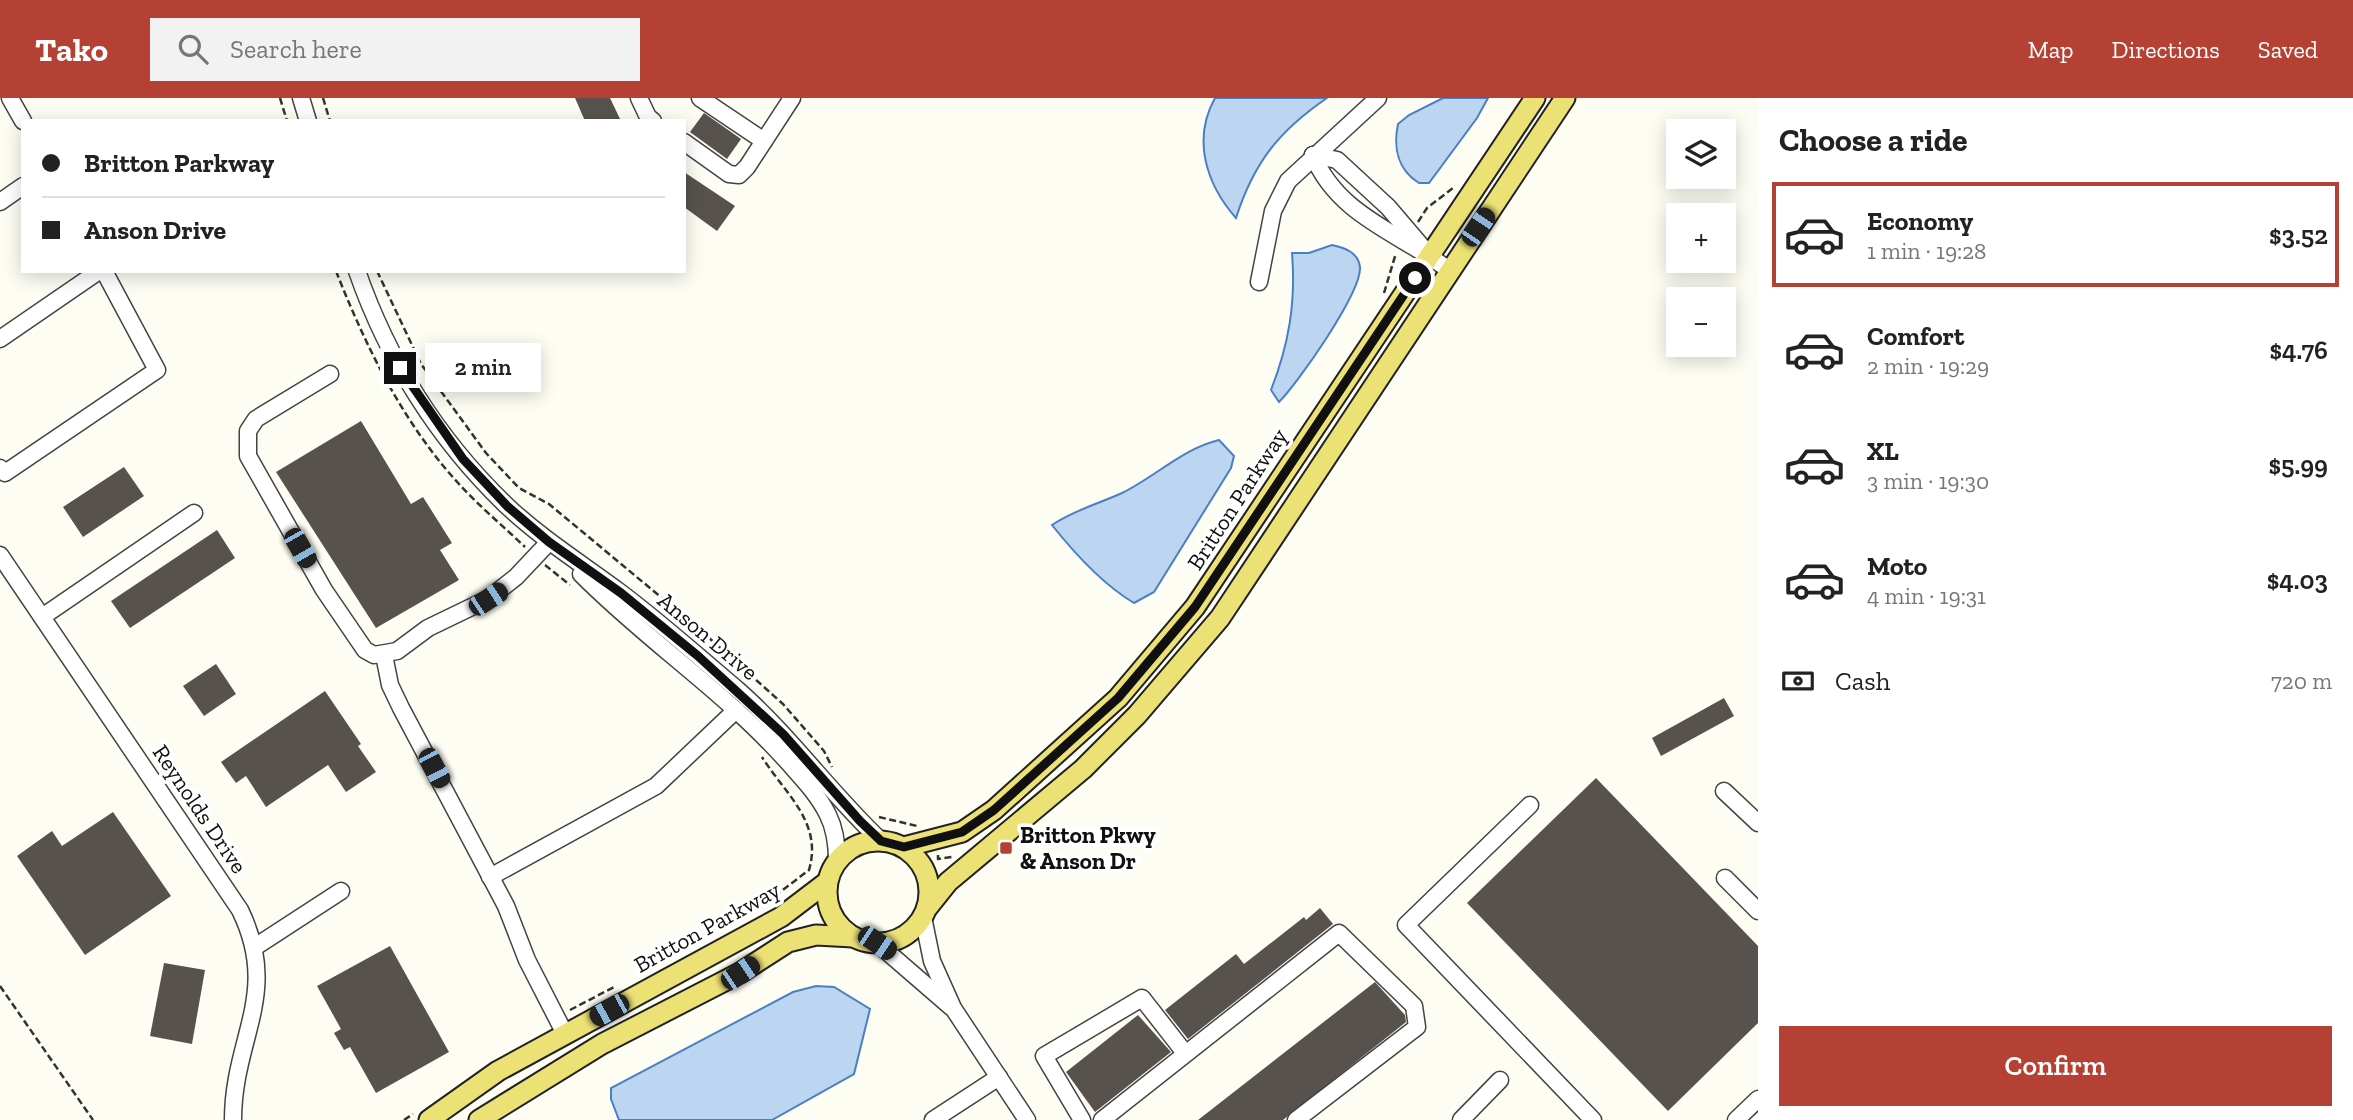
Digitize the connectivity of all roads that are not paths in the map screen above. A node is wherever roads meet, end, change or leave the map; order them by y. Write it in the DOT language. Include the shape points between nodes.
graph roads {
  1 [pos="10,98"];
  2 [pos="300,98"];
  3 [pos="639,98"];
  4 [pos="700,98"];
  5 [pos="792,98"];
  6 [pos="1378,98"];
  7 [pos="1535,98"];
  8 [pos="1565,98"];
  9 [pos="22,119"];
  10 [pos="307,119"];
  11 [pos="650,119"];
  12 [pos="764,141"];
  13 [pos="686,143"];
  14 [pos="1313,155"];
  15 [pos="21,188"];
  16 [pos="0,202"];
  17 [pos="1408,238"];
  18 [pos="1430,255"];
  19 [pos="1449,270"];
  20 [pos="99,273"];
  21 [pos="103,273"];
  22 [pos="358,273"];
  23 [pos="1259,282"];
  24 [pos="0,339"];
  25 [pos="330,374"];
  26 [pos="0,468"];
  27 [pos="194,513"];
  28 [pos="549,542"];
  29 [pos="0,555"];
  30 [pos="5,574"];
  31 [pos="42,617"];
  32 [pos="384,655"];
  33 [pos="736,710"];
  34 [pos="1724,791"];
  35 [pos="1530,805"];
  36 [pos="1758,823"];
  37 [pos="881,841"];
  38 [pos="904,847"];
  39 [pos="837,861"];
  40 [pos="491,877"];
  41 [pos="1725,878"];
  42 [pos="827,881"];
  43 [pos="341,891"];
  44 [pos="1758,911"];
  45 [pos="925,912"];
  46 [pos="853,937"];
  47 [pos="877,943"];
  48 [pos="255,947"];
  49 [pos="953,1008"];
  50 [pos="561,1026"];
  51 [pos="1185,1053"];
  52 [pos="999,1077"];
  53 [pos="1500,1080"];
  54 [pos="1758,1099"];
  55 [pos="422,1116"];
  56 [pos="233,1120"];
  57 [pos="479,1120"];
  58 [pos="933,1120"];
  59 [pos="1027,1120"];
  60 [pos="1082,1120"];
  61 [pos="1102,1120"];
  62 [pos="1296,1120"];
  63 [pos="1461,1120"];
  64 [pos="1593,1120"];
  65 [pos="1736,1120"];
  1 -- 9 [label="street"];
  2 -- 10 [label="street"];
  3 -- 11 [label="street"];
  4 -- 12 [label="street"];
  5 -- 12 [label="street"];
  6 -- 14 [label="street"];
  7 -- 18 [label="main road, Britton Parkway"];
  8 -- 19 [label="main road"];
  12 -- 13 [label="street" via="739,175 729,174"];
  14 -- 17 [label="street" via="1337,160"];
  14 -- 17 [label="street" via="1321,176 1352,208 1379,229"];
  14 -- 23 [label="street" via="1288,181 1273,211"];
  15 -- 16 [label="street"];
  17 -- 18 [label="street"];
  18 -- 19 [label="street"];
  18 -- 38 [label="main road, Britton Parkway" via="1195,607 1118,698 994,810 962,832"];
  19 -- 45 [label="main road" via="1220,618 1138,715 1083,769 948,882"];
  20 -- 24 [label="street"];
  21 -- 26 [label="street" via="157,370 5,472"];
  22 -- 28 [label="street, Anson Drive" via="383,336 426,409 475,472"];
  25 -- 32 [label="street" via="256,419 248,430 246,446 264,485 354,637 365,650"];
  27 -- 31 [label="street"];
  28 -- 32 [label="street" via="488,599"];
  28 -- 33 [label="street, Anson Drive" via="611,604"];
  28 -- 37 [label="street, Anson Drive" via="621,593 742,694"];
  29 -- 30 [label="street, Reynolds Drive"];
  30 -- 31 [label="street, Reynolds Drive"];
  31 -- 48 [label="street, Reynolds Drive" via="240,910"];
  32 -- 40 [label="street" via="401,708"];
  33 -- 39 [label="street, Anson Drive" via="810,787 829,815"];
  33 -- 40 [label="street" via="656,786"];
  34 -- 36 [label="street"];
  35 -- 64 [label="street" via="1406,925"];
  37 -- 38 [label="main road"];
  37 -- 39 [label="main road" via="857,845"];
  38 -- 45 [label="main road" via="926,873 930,890"];
  39 -- 42 [label="main road"];
  40 -- 50 [label="street"];
  41 -- 44 [label="street"];
  42 -- 46 [label="main road" via="831,914"];
  42 -- 50 [label="main road, Britton Parkway" via="781,917"];
  43 -- 48 [label="street"];
  45 -- 47 [label="main road" via="904,936"];
  45 -- 49 [label="street" via="932,961"];
  46 -- 47 [label="main road"];
  46 -- 57 [label="main road" via="816,935 788,942 740,973 602,1044"];
  47 -- 49 [label="street"];
  48 -- 56 [label="street, Reynolds Drive" via="259,985 237,1069"];
  49 -- 52 [label="street"];
  50 -- 55 [label="main road, Britton Parkway" via="498,1071"];
  51 -- 60 [label="street" via="1142,998 1044,1056"];
  51 -- 61 [label="street"];
  51 -- 62 [label="street" via="1339,933 1414,1006 1417,1027"];
  52 -- 58 [label="street"];
  52 -- 59 [label="street"];
  53 -- 63 [label="street"];
  54 -- 65 [label="street"];
}
